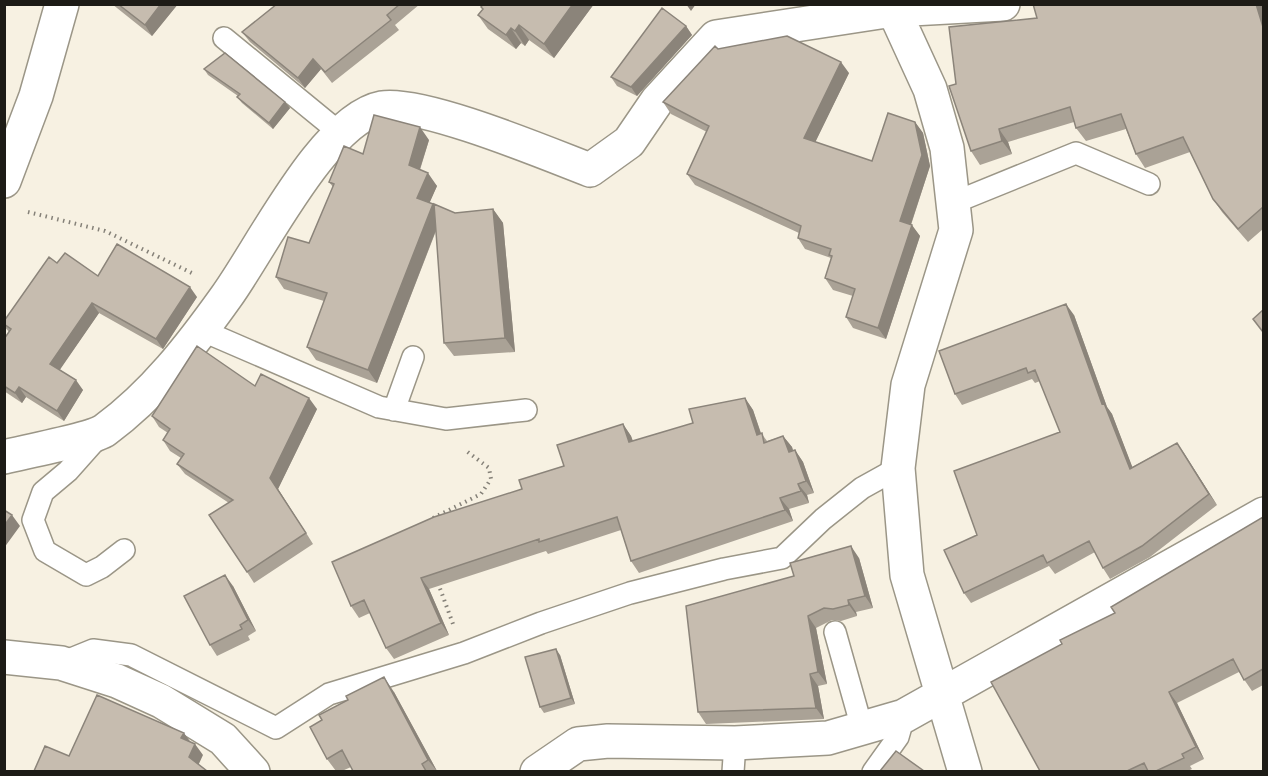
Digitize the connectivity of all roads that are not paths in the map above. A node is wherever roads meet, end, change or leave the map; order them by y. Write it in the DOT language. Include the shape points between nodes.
graph roads {
  1 [pos="62,4"];
  2 [pos="1003,4"];
  3 [pos="892,7"];
  4 [pos="820,13"];
  5 [pos="224,38"];
  6 [pos="340,134"];
  7 [pos="4,181"];
  8 [pos="1149,184"];
  9 [pos="953,203"];
  10 [pos="201,330"];
  11 [pos="413,357"];
  12 [pos="394,410"];
  13 [pos="526,410"];
  14 [pos="102,432"];
  15 [pos="4,458"];
  16 [pos="898,468"];
  17 [pos="1263,514"];
  18 [pos="124,550"];
  19 [pos="835,632"];
  20 [pos="4,657"];
  21 [pos="61,663"];
  22 [pos="944,694"];
  23 [pos="904,716"];
  24 [pos="861,728"];
  25 [pos="734,757"];
  26 [pos="253,771"];
  27 [pos="537,771"];
  28 [pos="873,771"];
  29 [pos="965,771"];
  1 -- 7 [label="street" via="36,96"];
  2 -- 3 [label="street"];
  3 -- 4 [label="street"];
  3 -- 9 [label="street" via="930,89 947,148"];
  4 -- 6 [label="street" via="716,37 657,101 628,142 590,170 512,140 406,110 385,108 365,113"];
  5 -- 6 [label="lane"];
  6 -- 10 [label="street" via="296,189"];
  8 -- 9 [label="lane" via="1076,153"];
  9 -- 16 [label="street" via="956,230 908,385"];
  10 -- 12 [label="lane"];
  10 -- 14 [label="street" via="159,383"];
  11 -- 12 [label="lane"];
  12 -- 13 [label="lane" via="446,418"];
  14 -- 15 [label="street"];
  14 -- 18 [label="lane" via="68,471 43,492 33,520 45,551 86,575"];
  16 -- 21 [label="lane" via="862,488 782,558 630,593 464,653 329,694 276,728 130,655 93,650"];
  16 -- 22 [label="street" via="907,575"];
  17 -- 22 [label="street"];
  19 -- 24 [label="lane"];
  20 -- 21 [label="street"];
  21 -- 26 [label="street" via="117,681 161,701 224,739"];
  22 -- 23 [label="street"];
  22 -- 29 [label="street"];
  23 -- 24 [label="street"];
  23 -- 28 [label="lane" via="898,737"];
  24 -- 25 [label="street"];
  25 -- 27 [label="street" via="657,741 578,744"];
}
